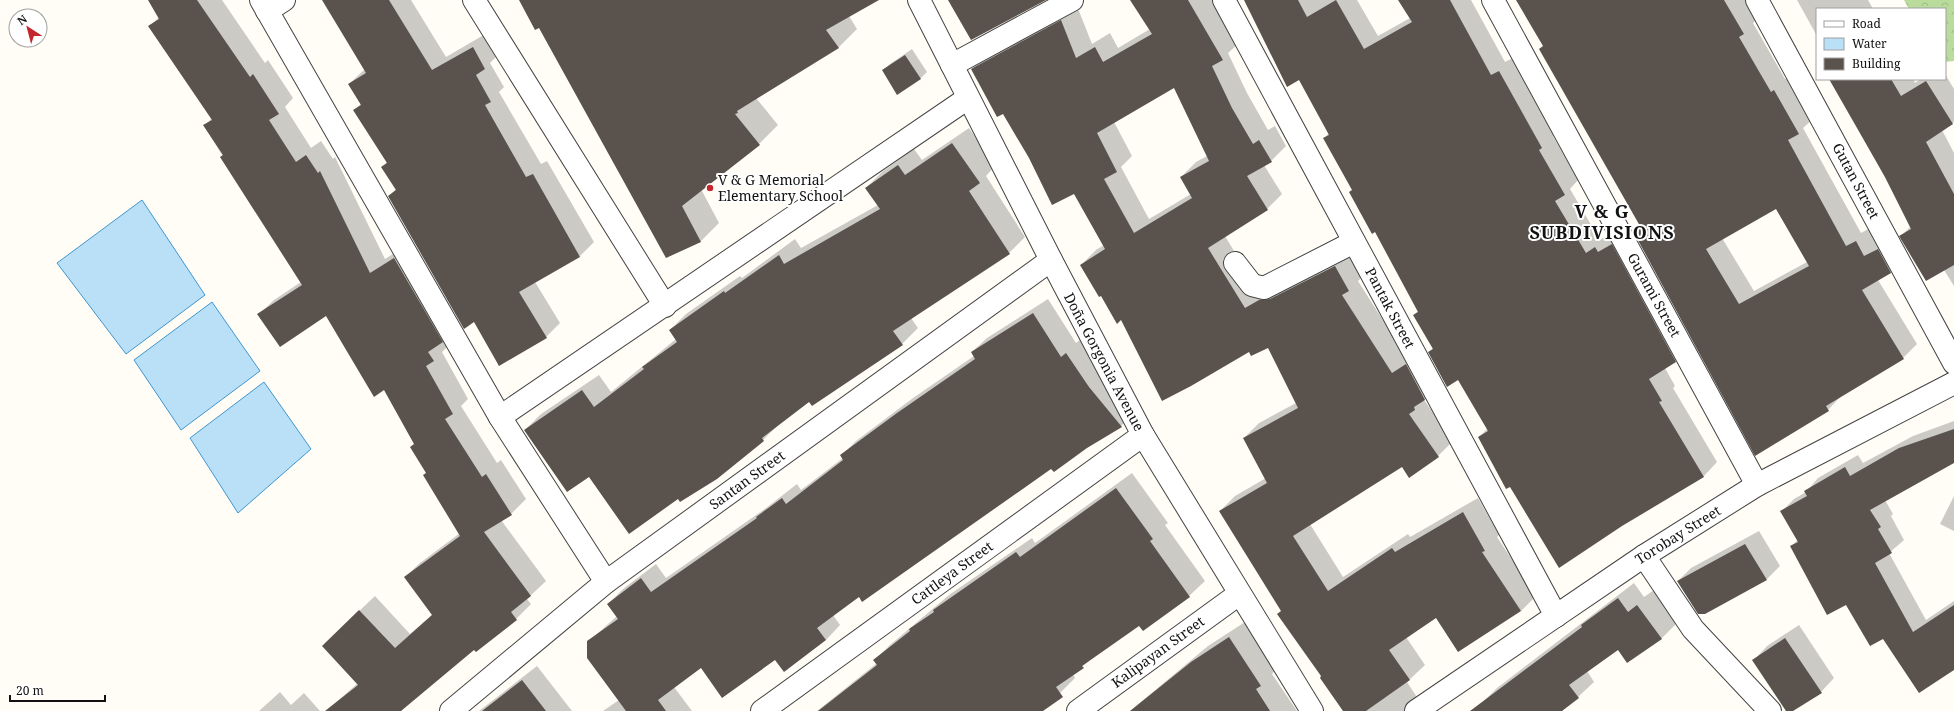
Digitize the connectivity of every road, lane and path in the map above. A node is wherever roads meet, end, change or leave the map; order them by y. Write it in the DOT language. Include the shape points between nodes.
graph roads {
  1 [pos="474,0"];
  2 [pos="919,0"];
  3 [pos="1072,0"];
  4 [pos="1224,0"];
  5 [pos="1493,0"];
  6 [pos="1757,0"];
  7 [pos="271,4"];
  8 [pos="952,65"];
  9 [pos="968,98"];
  10 [pos="1354,242"];
  11 [pos="1051,260"];
  12 [pos="1235,264"];
  13 [pos="665,306"];
  14 [pos="1954,363"];
  15 [pos="1954,383"];
  16 [pos="500,417"];
  17 [pos="1143,435"];
  18 [pos="1757,485"];
  19 [pos="1644,556"];
  20 [pos="606,582"];
  21 [pos="1239,594"];
  22 [pos="1556,616"];
  23 [pos="451,711"];
  24 [pos="762,711"];
  25 [pos="1078,711"];
  26 [pos="1312,711"];
  27 [pos="1416,711"];
  28 [pos="1770,711"];
  1 -- 13 [label="street"];
  2 -- 8 [label="street, Doña Gorgonia Avenue"];
  3 -- 8 [label="street"];
  4 -- 10 [label="street, Pantak Street"];
  5 -- 18 [label="street, Gurami Street"];
  6 -- 14 [label="street, Gutan Street"];
  7 -- 16 [label="street"];
  8 -- 9 [label="street, Doña Gorgonia Avenue"];
  9 -- 11 [label="street, Doña Gorgonia Avenue"];
  9 -- 13 [label="street"];
  10 -- 12 [label="street" via="1264,288 1252,285"];
  10 -- 22 [label="street, Pantak Street"];
  11 -- 17 [label="street, Doña Gorgonia Avenue"];
  11 -- 20 [label="street, Santan Street"];
  13 -- 16 [label="street"];
  15 -- 18 [label="street, Torobay Street"];
  16 -- 20 [label="street"];
  17 -- 21 [label="street, Doña Gorgonia Avenue"];
  17 -- 24 [label="street, Cattleya Street"];
  18 -- 19 [label="street, Torobay Street"];
  19 -- 22 [label="street, Torobay Street"];
  19 -- 28 [label="street" via="1693,629"];
  20 -- 23 [label="street, Santan Street"];
  21 -- 25 [label="street, Kalipayan Street"];
  21 -- 26 [label="street, Doña Gorgonia Avenue"];
  22 -- 27 [label="street, Torobay Street"];
}
